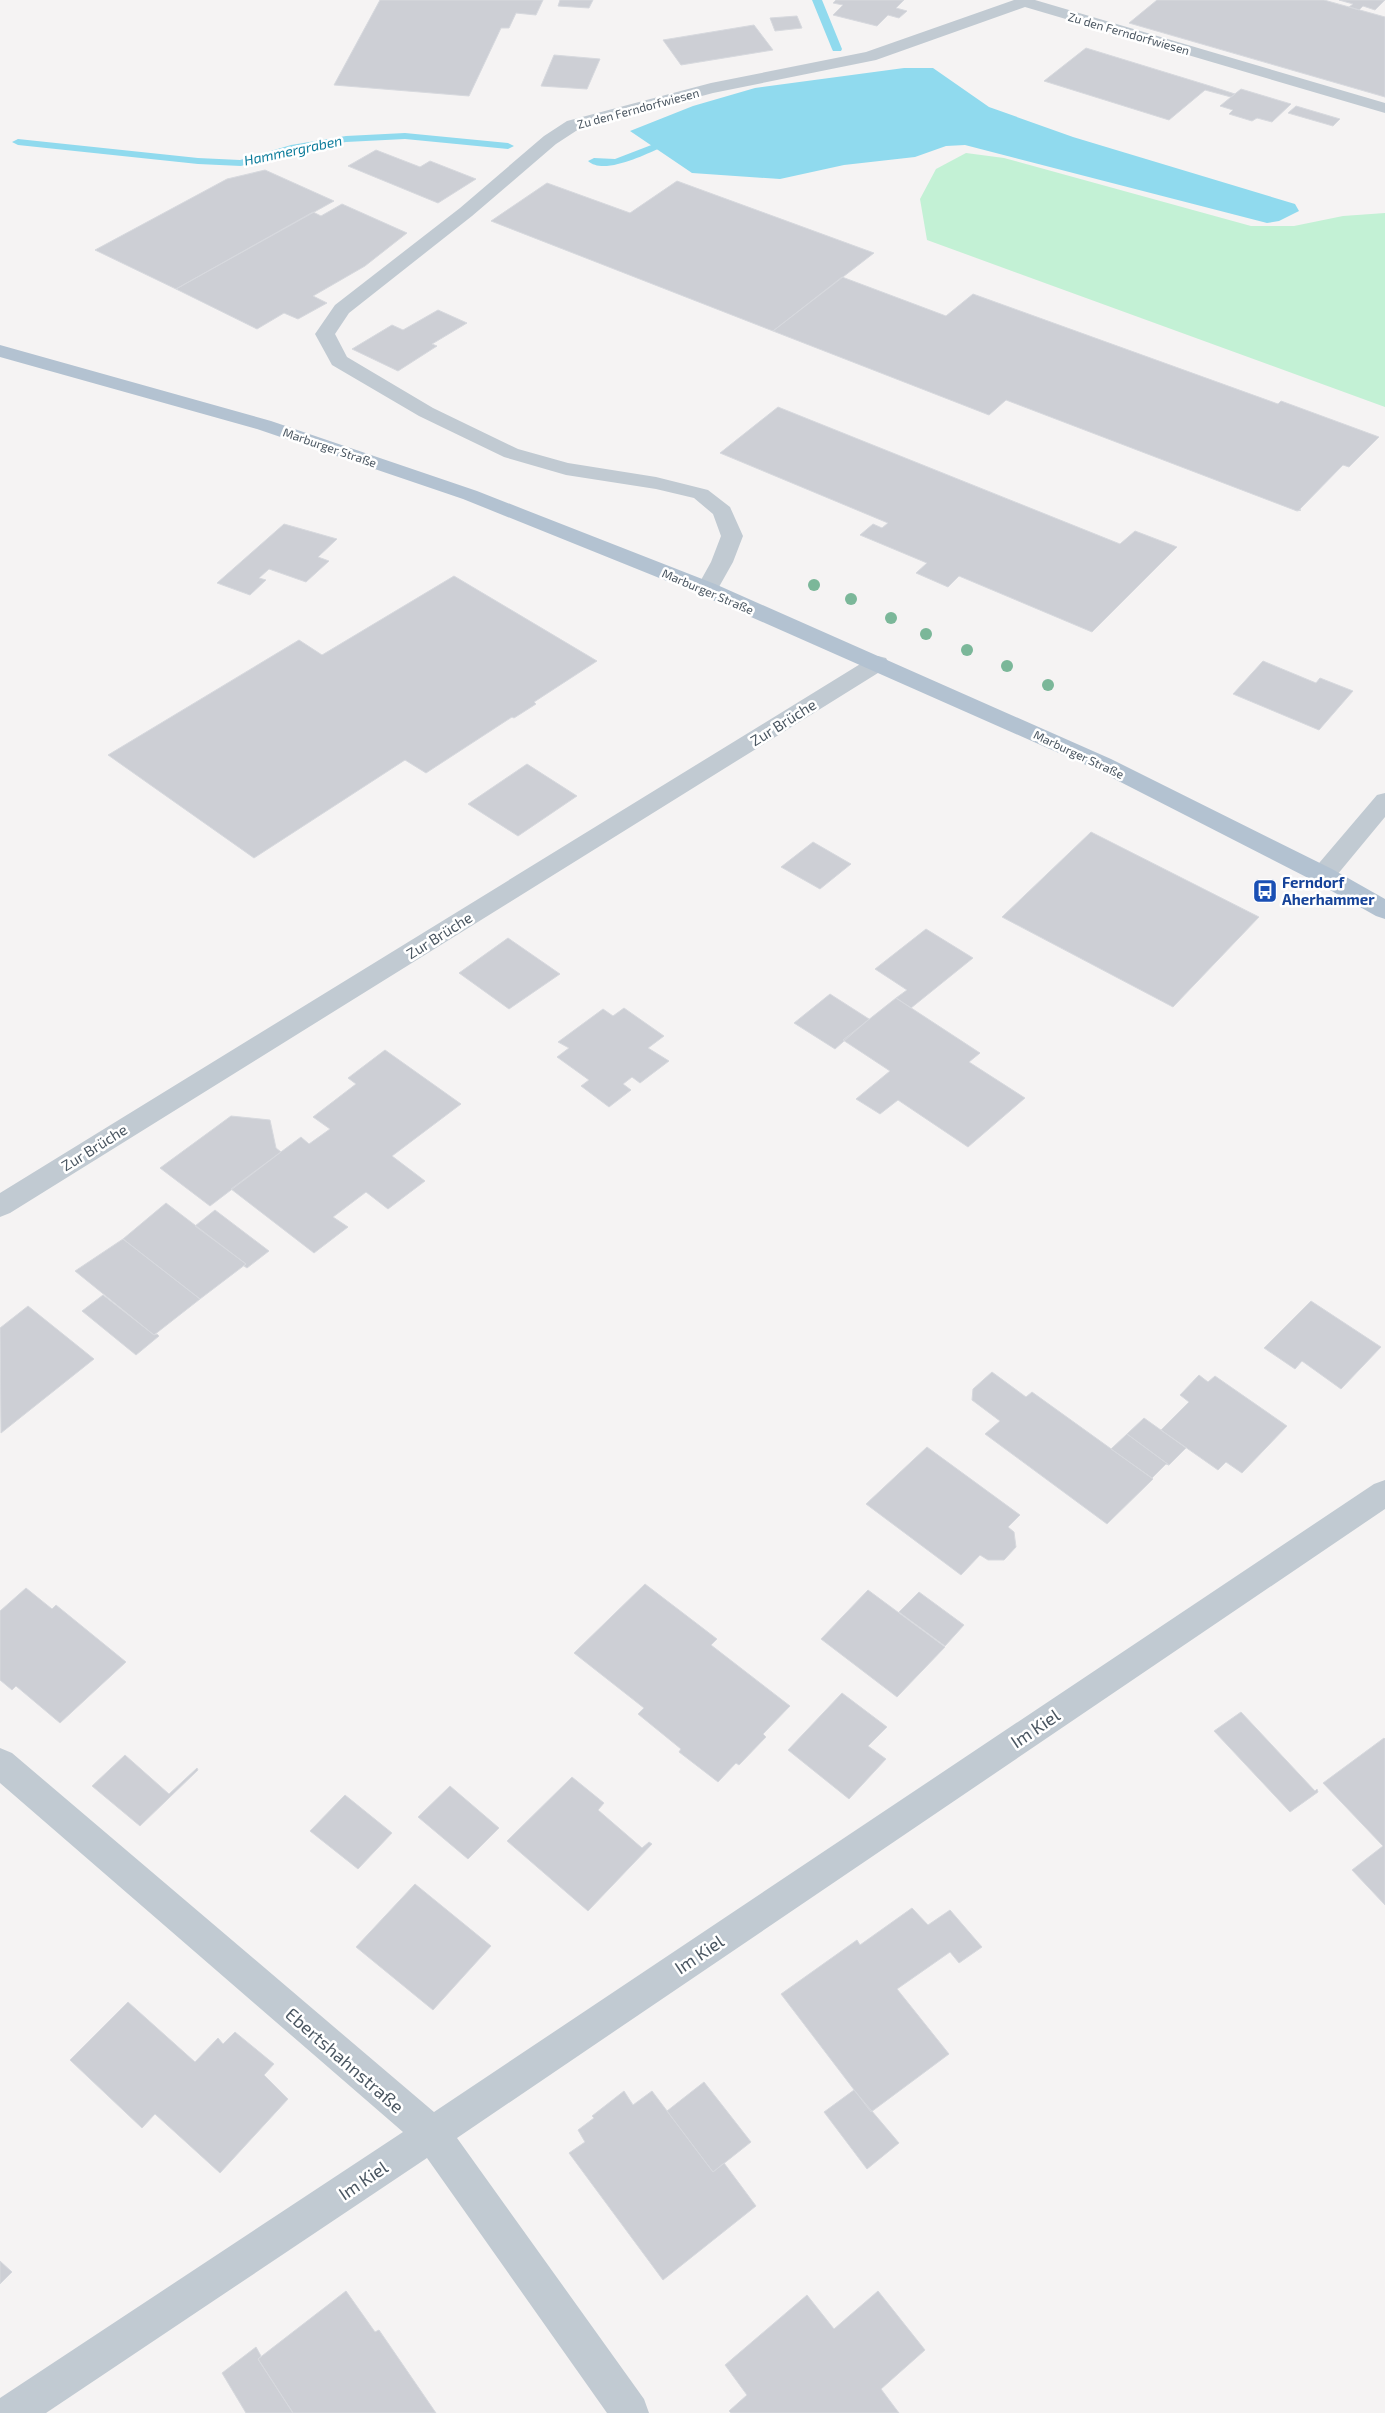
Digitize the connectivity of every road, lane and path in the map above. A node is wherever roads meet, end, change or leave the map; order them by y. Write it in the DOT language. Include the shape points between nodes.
graph roads {
  1 [pos="1385,108"];
  2 [pos="0,351"];
  3 [pos="706,589"];
  4 [pos="878,663"];
  5 [pos="1385,800"];
  6 [pos="1323,875"];
  7 [pos="1385,910"];
  8 [pos="0,1206"];
  9 [pos="1385,1493"];
  10 [pos="0,1763"];
  11 [pos="432,2134"];
  12 [pos="12,2413"];
  13 [pos="630,2413"];
  1 -- 3 [label="street, Zu den Ferndorfwiesen" via="1024,2 870,56 711,88 573,125 550,140 466,212 342,309 325,334 339,361 426,412 511,453 566,469 656,483 701,494 723,511 732,536"];
  2 -- 3 [label="main road, Marburger Straße" via="264,425 470,495"];
  3 -- 4 [label="main road, Marburger Straße"];
  4 -- 6 [label="main road, Marburger Straße" via="1102,764"];
  4 -- 8 [label="street, Zur Brüche"];
  5 -- 6 [label="street"];
  6 -- 7 [label="main road, Marburger Straße"];
  9 -- 11 [label="street, Im Kiel"];
  10 -- 11 [label="street, Ebertshahnstraße"];
  11 -- 12 [label="street, Im Kiel"];
  11 -- 13 [label="street, Ebertshahnstraße"];
}
